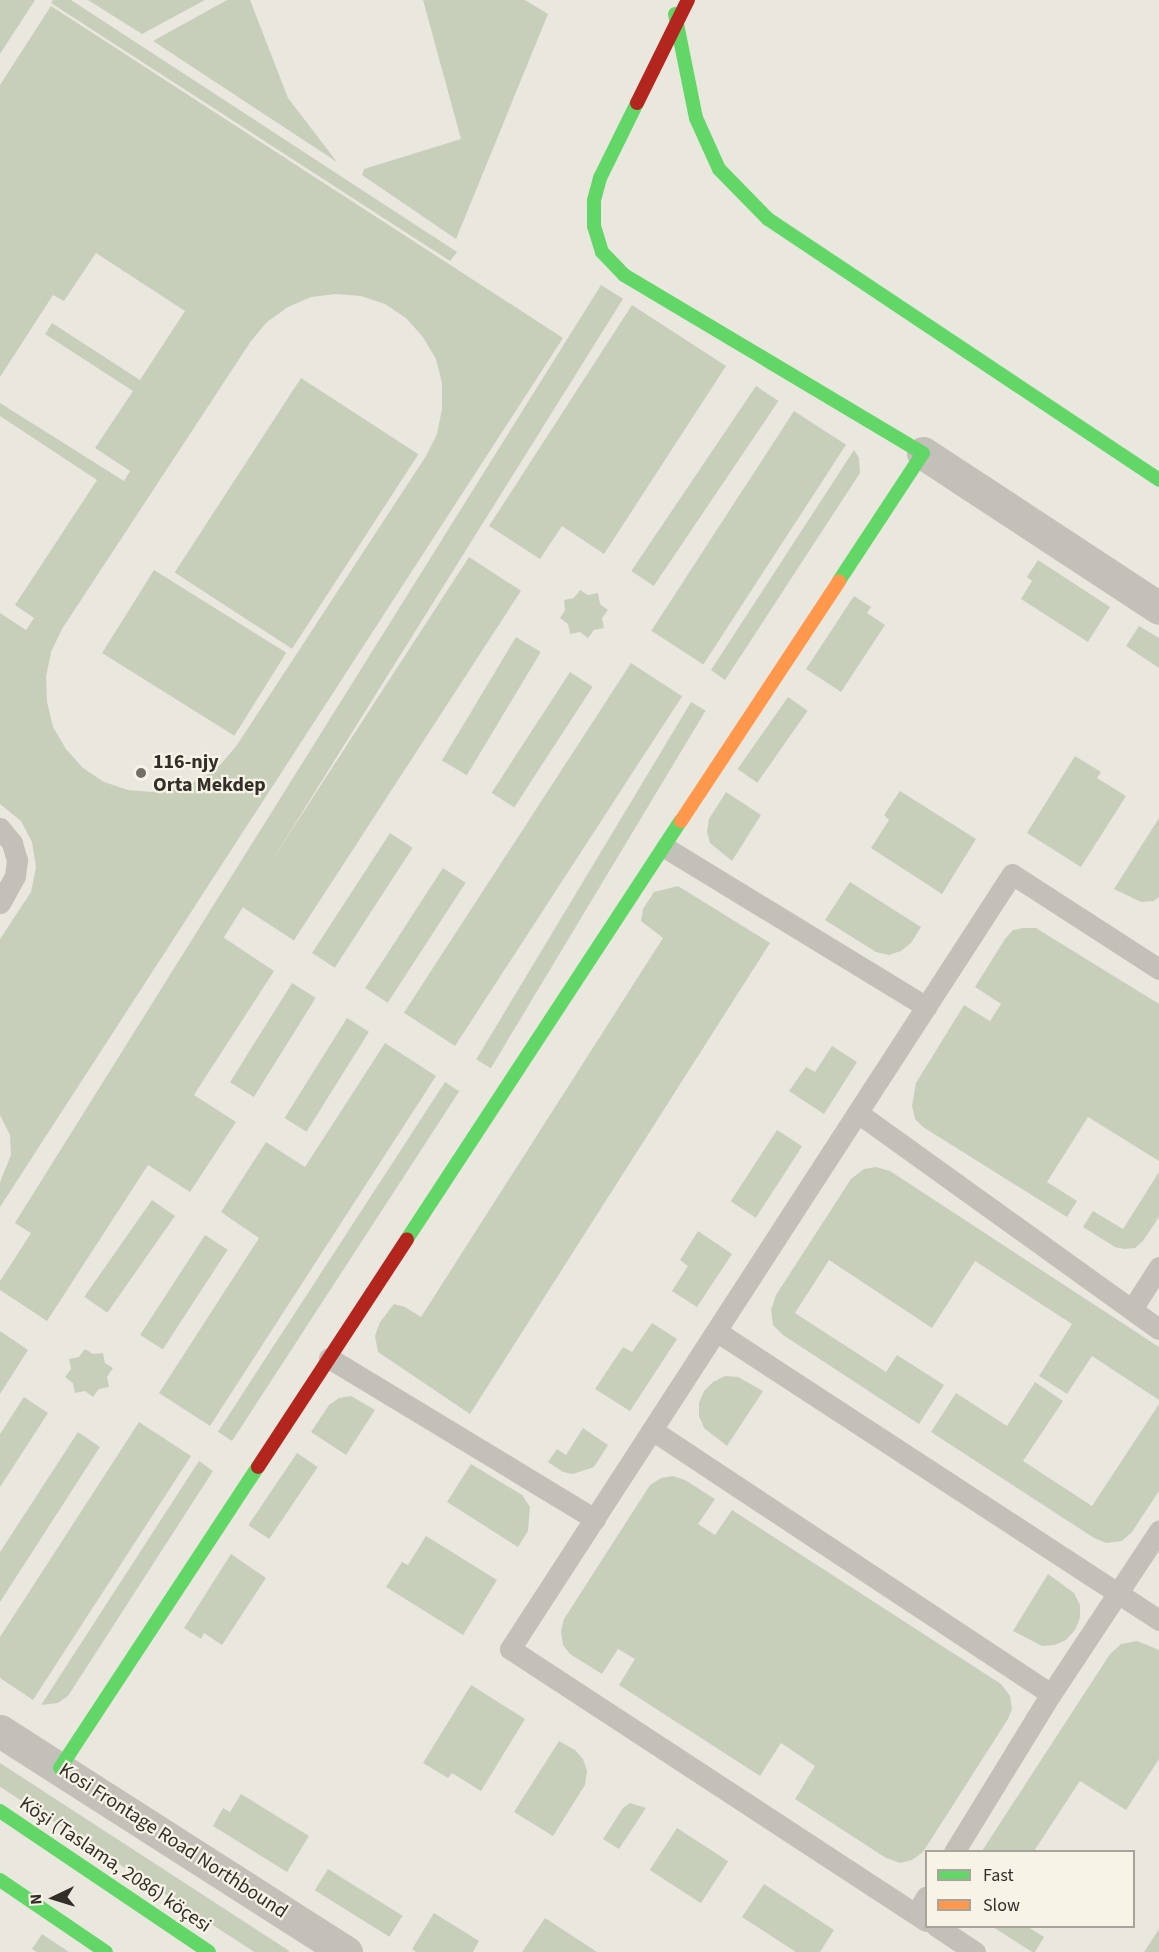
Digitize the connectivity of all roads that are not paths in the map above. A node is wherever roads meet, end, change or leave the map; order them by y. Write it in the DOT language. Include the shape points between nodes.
graph roads {
  1 [pos="674,0"];
  2 [pos="688,0"];
  3 [pos="676,22"];
  4 [pos="923,453"];
  5 [pos="1159,480"];
  6 [pos="1159,608"];
  7 [pos="0,828"];
  8 [pos="666,848"];
  9 [pos="0,903"];
  10 [pos="1159,969"];
  11 [pos="926,1007"];
  12 [pos="858,1113"];
  13 [pos="1159,1267"];
  14 [pos="1132,1310"];
  15 [pos="1159,1329"];
  16 [pos="717,1331"];
  17 [pos="329,1358"];
  18 [pos="652,1430"];
  19 [pos="595,1519"];
  20 [pos="1159,1532"];
  21 [pos="1118,1594"];
  22 [pos="1159,1620"];
  23 [pos="1051,1694"];
  24 [pos="0,1731"];
  25 [pos="60,1768"];
  26 [pos="0,1811"];
  27 [pos="955,1850"];
  28 [pos="0,1880"];
  29 [pos="923,1910"];
  30 [pos="939,1928"];
  31 [pos="106,1952"];
  32 [pos="209,1952"];
  33 [pos="346,1952"];
  34 [pos="975,1952"];
  1 -- 3 [label="street"];
  2 -- 3 [label="street"];
  3 -- 4 [label="street" via="600,178 594,201 594,226 602,252 624,275"];
  3 -- 5 [label="street" via="696,118 719,169 768,219"];
  4 -- 6 [label="street"];
  4 -- 8 [label="street"];
  7 -- 9 [label="lane" via="12,843 17,860 15,876"];
  8 -- 11 [label="lane"];
  8 -- 17 [label="street"];
  10 -- 11 [label="lane" via="1012,874"];
  11 -- 12 [label="lane"];
  12 -- 14 [label="lane"];
  12 -- 16 [label="lane"];
  13 -- 14 [label="lane"];
  14 -- 15 [label="lane"];
  16 -- 18 [label="lane"];
  16 -- 21 [label="lane"];
  17 -- 19 [label="lane"];
  17 -- 25 [label="street"];
  18 -- 19 [label="lane"];
  18 -- 23 [label="lane"];
  19 -- 29 [label="lane" via="510,1649"];
  20 -- 21 [label="lane"];
  21 -- 22 [label="lane"];
  21 -- 23 [label="lane"];
  23 -- 27 [label="lane"];
  24 -- 25 [label="street, Kosi Frontage Road Northbound"];
  25 -- 33 [label="street, Kosi Frontage Road Northbound"];
  26 -- 32 [label="street, Köşi (Taslama, 2086) köçesi"];
  28 -- 31 [label="street"];
  30 -- 34 [label="lane"];
}
